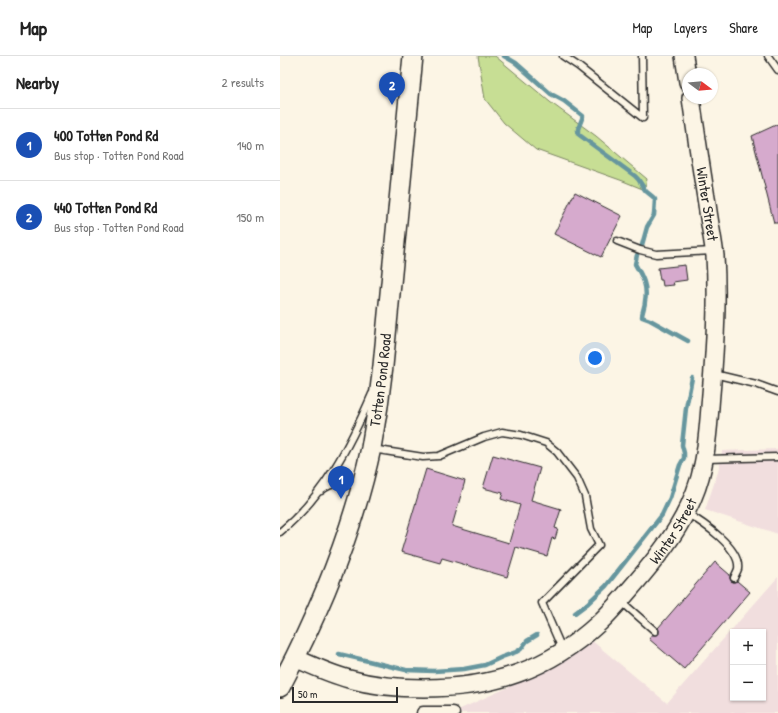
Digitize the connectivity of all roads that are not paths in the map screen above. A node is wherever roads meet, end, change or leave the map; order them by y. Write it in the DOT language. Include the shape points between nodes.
graph roads {
  1 [pos="413,56"];
  2 [pos="563,56"];
  3 [pos="642,56"];
  4 [pos="684,56"];
  5 [pos="768,56"];
  6 [pos="686,68"];
  7 [pos="778,70"];
  8 [pos="692,104"];
  9 [pos="617,241"];
  10 [pos="714,251"];
  11 [pos="383,366"];
  12 [pos="713,374"];
  13 [pos="778,392"];
  14 [pos="370,449"];
  15 [pos="778,457"];
  16 [pos="704,459"];
  17 [pos="361,487"];
  18 [pos="316,495"];
  19 [pos="686,514"];
  20 [pos="280,532"];
  21 [pos="734,578"];
  22 [pos="620,601"];
  23 [pos="655,631"];
  24 [pos="563,650"];
  25 [pos="295,658"];
  26 [pos="280,687"];
  27 [pos="423,713"];
  28 [pos="453,713"];
  1 -- 11 [label="main road, Totten Pond Road"];
  2 -- 3 [label="lane" via="643,118"];
  4 -- 6 [label="street"];
  5 -- 7 [label="lane"];
  8 -- 10 [label="street, Winter Street"];
  9 -- 10 [label="lane" via="656,254"];
  10 -- 12 [label="street, Winter Street" via="716,310"];
  11 -- 14 [label="main road, Totten Pond Road"];
  11 -- 18 [label="lane" via="351,441"];
  12 -- 13 [label="lane"];
  12 -- 16 [label="street, Winter Street"];
  14 -- 17 [label="main road, Totten Pond Road"];
  14 -- 24 [label="lane" via="431,457 447,454 484,437 508,432 539,441 557,452 581,486 591,529 599,545 542,603"];
  15 -- 16 [label="lane"];
  16 -- 19 [label="street, Winter Street" via="698,486"];
  17 -- 18 [label="lane" via="345,482 336,483"];
  17 -- 25 [label="main road, Totten Pond Road" via="332,576"];
  18 -- 20 [label="lane"];
  19 -- 21 [label="lane" via="714,532 732,552 738,565"];
  19 -- 22 [label="street, Winter Street" via="670,539"];
  22 -- 23 [label="lane"];
  22 -- 24 [label="street, Winter Street" via="598,624"];
  24 -- 25 [label="street, Winter Street" via="529,669 510,676 475,685 435,688 366,683 335,675"];
  25 -- 26 [label="main road, Totten Pond Road"];
  27 -- 28 [label="street"];
}
